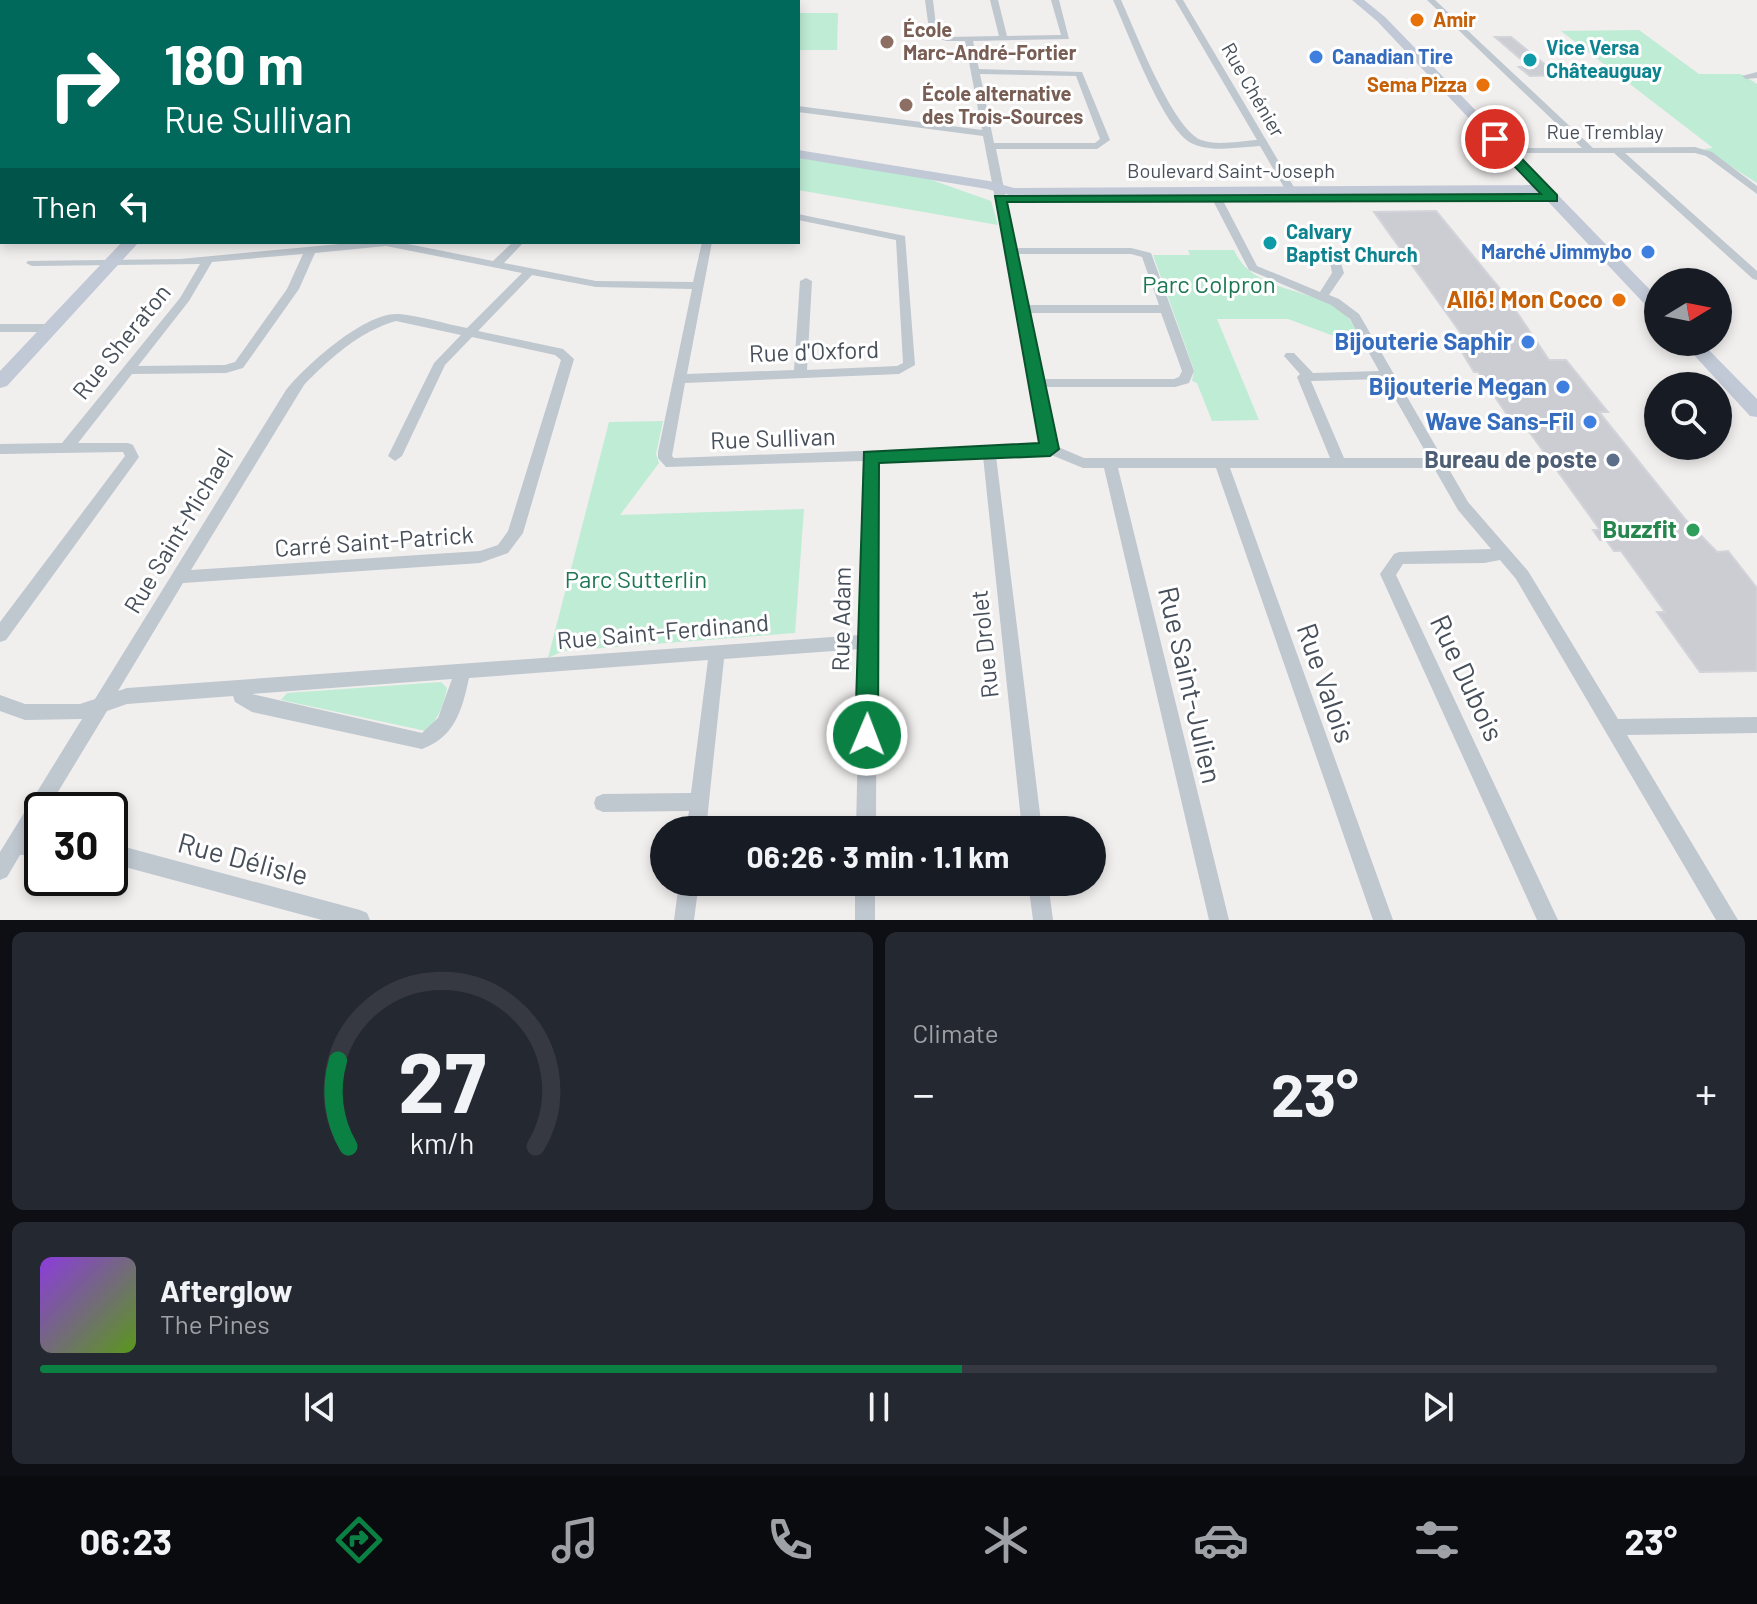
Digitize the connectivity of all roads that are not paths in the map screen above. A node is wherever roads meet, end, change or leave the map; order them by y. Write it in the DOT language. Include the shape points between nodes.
graph roads {
  1 [pos="929,0"];
  2 [pos="994,0"];
  3 [pos="1055,0"];
  4 [pos="1117,0"];
  5 [pos="1179,0"];
  6 [pos="1357,0"];
  7 [pos="1368,0"];
  8 [pos="1431,0"];
  9 [pos="1381,19"];
  10 [pos="969,39"];
  11 [pos="1004,39"];
  12 [pos="975,71"];
  13 [pos="1757,75"];
  14 [pos="1746,76"];
  15 [pos="800,109"];
  16 [pos="988,134"];
  17 [pos="1263,143"];
  18 [pos="990,146"];
  19 [pos="1590,150"];
  20 [pos="1616,150"];
  21 [pos="1507,151"];
  22 [pos="800,154"];
  23 [pos="1757,191"];
  24 [pos="999,193"];
  25 [pos="1548,194"];
  26 [pos="1215,195"];
  27 [pos="1293,195"];
  28 [pos="800,217"];
  29 [pos="129,244"];
  30 [pos="374,244"];
  31 [pos="391,244"];
  32 [pos="517,244"];
  33 [pos="707,244"];
  34 [pos="311,249"];
  35 [pos="1010,251"];
  36 [pos="208,259"];
  37 [pos="112,262"];
  38 [pos="1336,262"];
  39 [pos="32,263"];
  40 [pos="495,265"];
  41 [pos="529,272"];
  42 [pos="1757,277"];
  43 [pos="806,281"];
  44 [pos="698,286"];
  45 [pos="1644,293"];
  46 [pos="1322,297"];
  47 [pos="1021,309"];
  48 [pos="1167,309"];
  49 [pos="0,328"];
  50 [pos="51,328"];
  51 [pos="469,332"];
  52 [pos="1290,356"];
  53 [pos="1704,356"];
  54 [pos="128,370"];
  55 [pos="800,374"];
  56 [pos="1308,375"];
  57 [pos="1389,375"];
  58 [pos="679,379"];
  59 [pos="0,382"];
  60 [pos="1037,383"];
  61 [pos="1757,411"];
  62 [pos="66,448"];
  63 [pos="0,449"];
  64 [pos="1050,449"];
  65 [pos="989,452"];
  66 [pos="395,456"];
  67 [pos="870,457"];
  68 [pos="1339,462"];
  69 [pos="1110,463"];
  70 [pos="1221,463"];
  71 [pos="1438,463"];
  72 [pos="1504,553"];
  73 [pos="179,577"];
  74 [pos="0,635"];
  75 [pos="868,641"];
  76 [pos="717,651"];
  77 [pos="462,673"];
  78 [pos="244,687"];
  79 [pos="0,703"];
  80 [pos="101,705"];
  81 [pos="1757,725"];
  82 [pos="1613,727"];
  83 [pos="700,802"];
  84 [pos="603,803"];
  85 [pos="698,816"];
  86 [pos="866,816"];
  87 [pos="1030,816"];
  88 [pos="16,845"];
  89 [pos="24,845"];
  90 [pos="128,858"];
  91 [pos="0,870"];
  92 [pos="687,896"];
  93 [pos="865,896"];
  94 [pos="1040,896"];
  95 [pos="360,920"];
  96 [pos="684,920"];
  97 [pos="865,920"];
  98 [pos="1043,920"];
  99 [pos="1219,920"];
  100 [pos="1383,920"];
  101 [pos="1548,920"];
  102 [pos="1728,920"];
  1 -- 10 [label="street" via="934,36"];
  2 -- 11 [label="street"];
  3 -- 11 [label="street" via="1066,37"];
  4 -- 17 [label="street" via="1172,115 1189,137 1204,143"];
  5 -- 17 [label="street, Rue Chénier"];
  6 -- 9 [label="street"];
  7 -- 9 [label="street"];
  8 -- 19 [label="street"];
  9 -- 21 [label="street"];
  10 -- 11 [label="street"];
  10 -- 12 [label="street"];
  12 -- 16 [label="street"];
  12 -- 18 [label="street" via="1079,74 1105,140 1097,146"];
  13 -- 14 [label="street"];
  15 -- 16 [label="street"];
  16 -- 18 [label="street"];
  17 -- 27 [label="street, Rue Chénier"];
  18 -- 24 [label="street"];
  19 -- 20 [label="street, Rue Tremblay"];
  19 -- 21 [label="street, Rue Tremblay"];
  20 -- 23 [label="street, Rue Tremblay" via="1704,152"];
  20 -- 42 [label="street"];
  21 -- 25 [label="street"];
  22 -- 24 [label="street, Boulevard Saint-Joseph"];
  24 -- 26 [label="street, Boulevard Saint-Joseph"];
  24 -- 35 [label="street"];
  25 -- 27 [label="street, Boulevard Saint-Joseph"];
  25 -- 45 [label="street"];
  26 -- 27 [label="street, Boulevard Saint-Joseph"];
  26 -- 46 [label="street" via="1253,268"];
  28 -- 55 [label="street, Rue d'Oxford" via="901,238 910,361 899,370"];
  29 -- 37 [label="street"];
  30 -- 34 [label="street"];
  31 -- 40 [label="street"];
  32 -- 40 [label="street"];
  33 -- 44 [label="street, Rue Sullivan"];
  34 -- 36 [label="street"];
  34 -- 54 [label="street" via="293,289 239,365"];
  35 -- 47 [label="street"];
  35 -- 48 [label="street" via="1144,253"];
  36 -- 37 [label="street"];
  36 -- 54 [label="street, Rue Sheraton" via="189,294"];
  37 -- 39 [label="street"];
  37 -- 50 [label="street"];
  38 -- 46 [label="street" via="1338,273"];
  40 -- 41 [label="street"];
  41 -- 44 [label="street" via="603,285"];
  41 -- 51 [label="street"];
  43 -- 55 [label="street"];
  44 -- 58 [label="street, Rue Sullivan"];
  46 -- 57 [label="street" via="1355,317"];
  47 -- 48 [label="street"];
  47 -- 60 [label="street"];
  48 -- 60 [label="street" via="1188,371 1184,380"];
  49 -- 50 [label="street"];
  50 -- 59 [label="street"];
  51 -- 66 [label="street" via="440,363"];
  51 -- 73 [label="street, Rue Saint-Michael" via="408,318 386,319 370,325 313,369 291,393"];
  51 -- 73 [label="street, Carré Saint-Patrick" via="559,352 568,359 507,545 480,557"];
  52 -- 56 [label="street"];
  53 -- 61 [label="street"];
  54 -- 62 [label="street, Rue Sheraton"];
  55 -- 58 [label="street, Rue d'Oxford"];
  56 -- 57 [label="street"];
  56 -- 68 [label="street" via="1303,382"];
  57 -- 71 [label="street"];
  58 -- 67 [label="street, Rue Sullivan" via="664,455 671,463"];
  60 -- 64 [label="street"];
  62 -- 63 [label="street"];
  62 -- 74 [label="street" via="125,447 132,457"];
  64 -- 65 [label="street, Rue Sullivan"];
  64 -- 69 [label="street, Rue Sullivan" via="1079,463"];
  65 -- 67 [label="street, Rue Sullivan"];
  65 -- 87 [label="street, Rue Drolet"];
  67 -- 75 [label="street, Rue Adam"];
  68 -- 70 [label="street, Rue Sullivan"];
  68 -- 71 [label="street, Rue Sullivan"];
  69 -- 70 [label="street, Rue Sullivan"];
  69 -- 99 [label="street, Rue Saint-Julien"];
  70 -- 100 [label="street, Rue Valois"];
  71 -- 72 [label="street" via="1467,511"];
  72 -- 82 [label="street"];
  72 -- 101 [label="street, Rue Dubois" via="1399,558 1388,574"];
  73 -- 80 [label="street, Rue Saint-Michael"];
  75 -- 76 [label="street, Rue Saint-Ferdinand"];
  75 -- 86 [label="street, Rue Adam"];
  76 -- 77 [label="street, Rue Saint-Ferdinand"];
  76 -- 83 [label="street"];
  77 -- 78 [label="street, Rue Saint-Ferdinand"];
  77 -- 78 [label="street" via="441,730 422,741 252,704 241,697"];
  78 -- 80 [label="street, Rue Saint-Ferdinand" via="127,696"];
  79 -- 80 [label="street, Rue Saint-Ferdinand" via="25,712 80,712"];
  80 -- 88 [label="street, Rue Saint-Michael"];
  81 -- 82 [label="street"];
  82 -- 102 [label="street"];
  83 -- 84 [label="street"];
  83 -- 85 [label="street"];
  88 -- 89 [label="street"];
  88 -- 91 [label="street, Rue Saint-Michael"];
  90 -- 95 [label="street, Rue Délisle"];
  92 -- 96 [label="street"];
  93 -- 97 [label="street"];
  94 -- 98 [label="street"];
}
